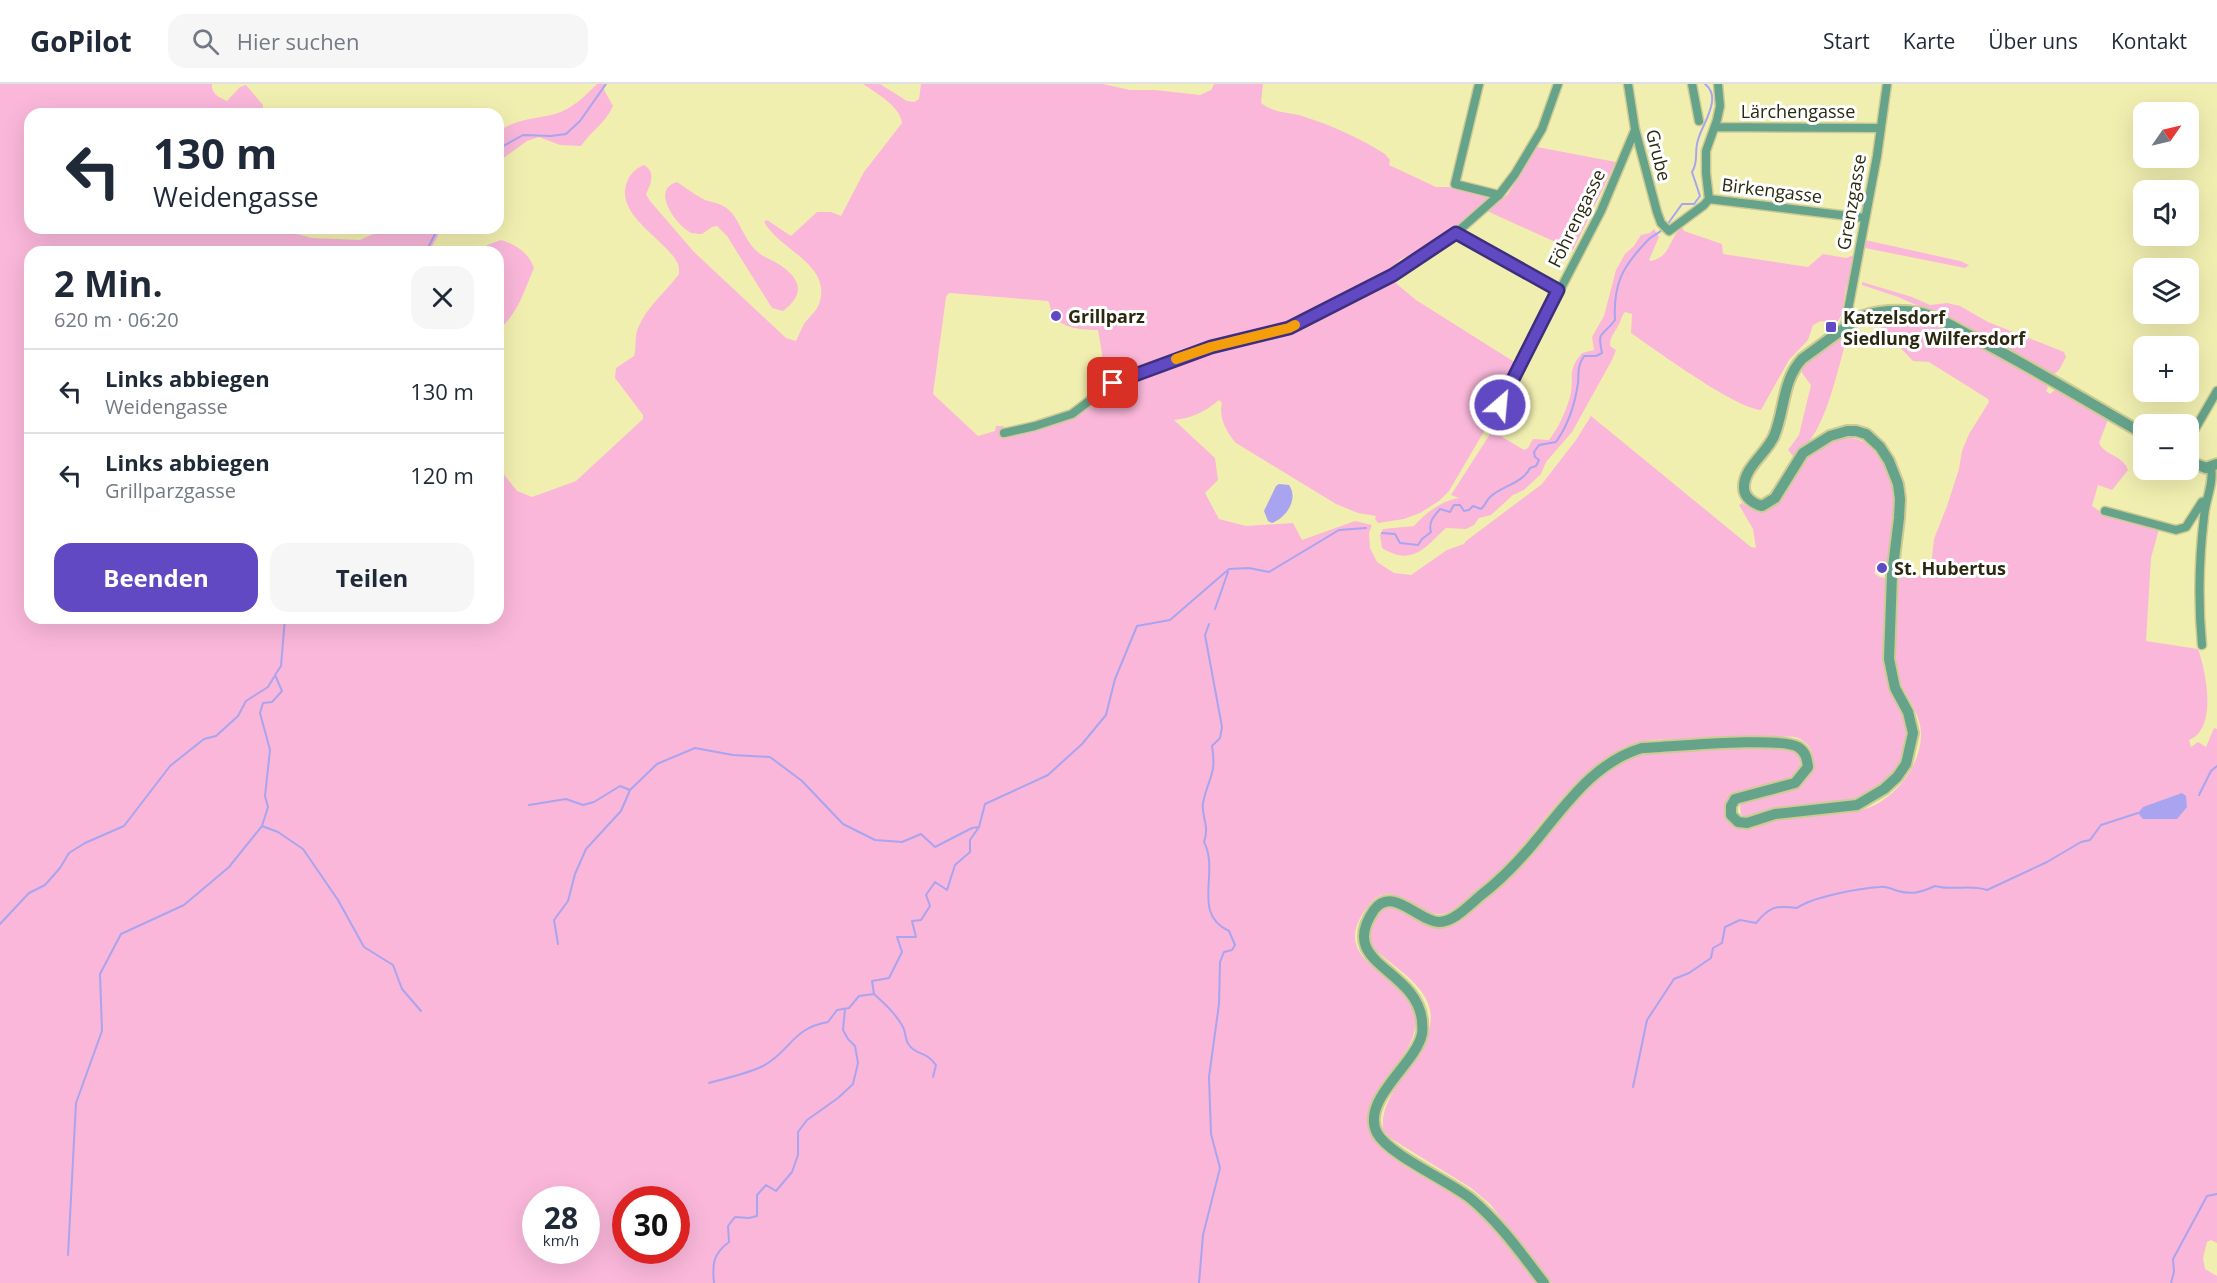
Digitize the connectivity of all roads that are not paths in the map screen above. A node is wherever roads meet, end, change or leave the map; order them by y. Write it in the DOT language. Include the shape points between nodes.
graph roads {
  1 [pos="1479,84"];
  2 [pos="1558,84"];
  3 [pos="1628,84"];
  4 [pos="1692,84"];
  5 [pos="1718,84"];
  6 [pos="1887,84"];
  7 [pos="1699,121"];
  8 [pos="1716,127"];
  9 [pos="1880,128"];
  10 [pos="1635,129"];
  11 [pos="1499,195"];
  12 [pos="1709,199"];
  13 [pos="1865,218"];
  14 [pos="1456,233"];
  15 [pos="1558,290"];
  16 [pos="1845,326"];
  17 [pos="2217,391"];
  18 [pos="1494,417"];
  19 [pos="2199,422"];
  20 [pos="2133,428"];
  21 [pos="1004,433"];
  22 [pos="2199,466"];
  23 [pos="2214,466"];
  24 [pos="2206,501"];
  25 [pos="2105,511"];
  26 [pos="2202,645"];
  27 [pos="1544,1283"];
  1 -- 11 [label="street" via="1455,184"];
  2 -- 11 [label="street" via="1542,129"];
  3 -- 10 [label="street, Grube"];
  4 -- 7 [label="street"];
  5 -- 8 [label="street" via="1720,106"];
  6 -- 9 [label="street, Grenzgasse"];
  8 -- 9 [label="street, Lärchengasse"];
  8 -- 12 [label="street" via="1706,151"];
  9 -- 13 [label="street, Grenzgasse"];
  10 -- 12 [label="street, Grube" via="1661,223 1669,231"];
  10 -- 15 [label="street, Föhrengasse" via="1601,211"];
  11 -- 14 [label="street"];
  12 -- 13 [label="street, Birkengasse"];
  13 -- 16 [label="street, Grenzgasse"];
  14 -- 15 [label="street"];
  14 -- 21 [label="street" via="1393,275 1289,328 1160,364 1113,383 1072,414"];
  15 -- 18 [label="street, Föhrengasse"];
  16 -- 20 [label="street" via="1866,314 1905,312 1930,316"];
  16 -- 27 [label="street" via="1795,367 1786,384 1773,439 1746,477 1744,489 1755,504 1768,503 1803,453 1830,436 1847,431 1866,434 1888,461 1900,499 1889,658 1895,688 1908,712 1913,733 1906,764 1897,777 1857,805 1738,822 1731,815 1735,799 1796,783 1802,777 1808,767 1801,749 1768,742 1642,748 1625,753 1588,781 1516,862 1449,920 1429,920 1395,901 1385,902 1373,911 1364,932 1368,952 1395,975 1420,1005 1422,1022 1422,1035 1412,1054 1375,1110 1374,1126 1379,1136 1409,1160 1468,1196 1497,1222"];
  17 -- 19 [label="street"];
  22 -- 23 [label="street"];
  23 -- 24 [label="street"];
  24 -- 25 [label="street" via="2186,527 2176,530"];
  24 -- 26 [label="street" via="2199,607"];
}
